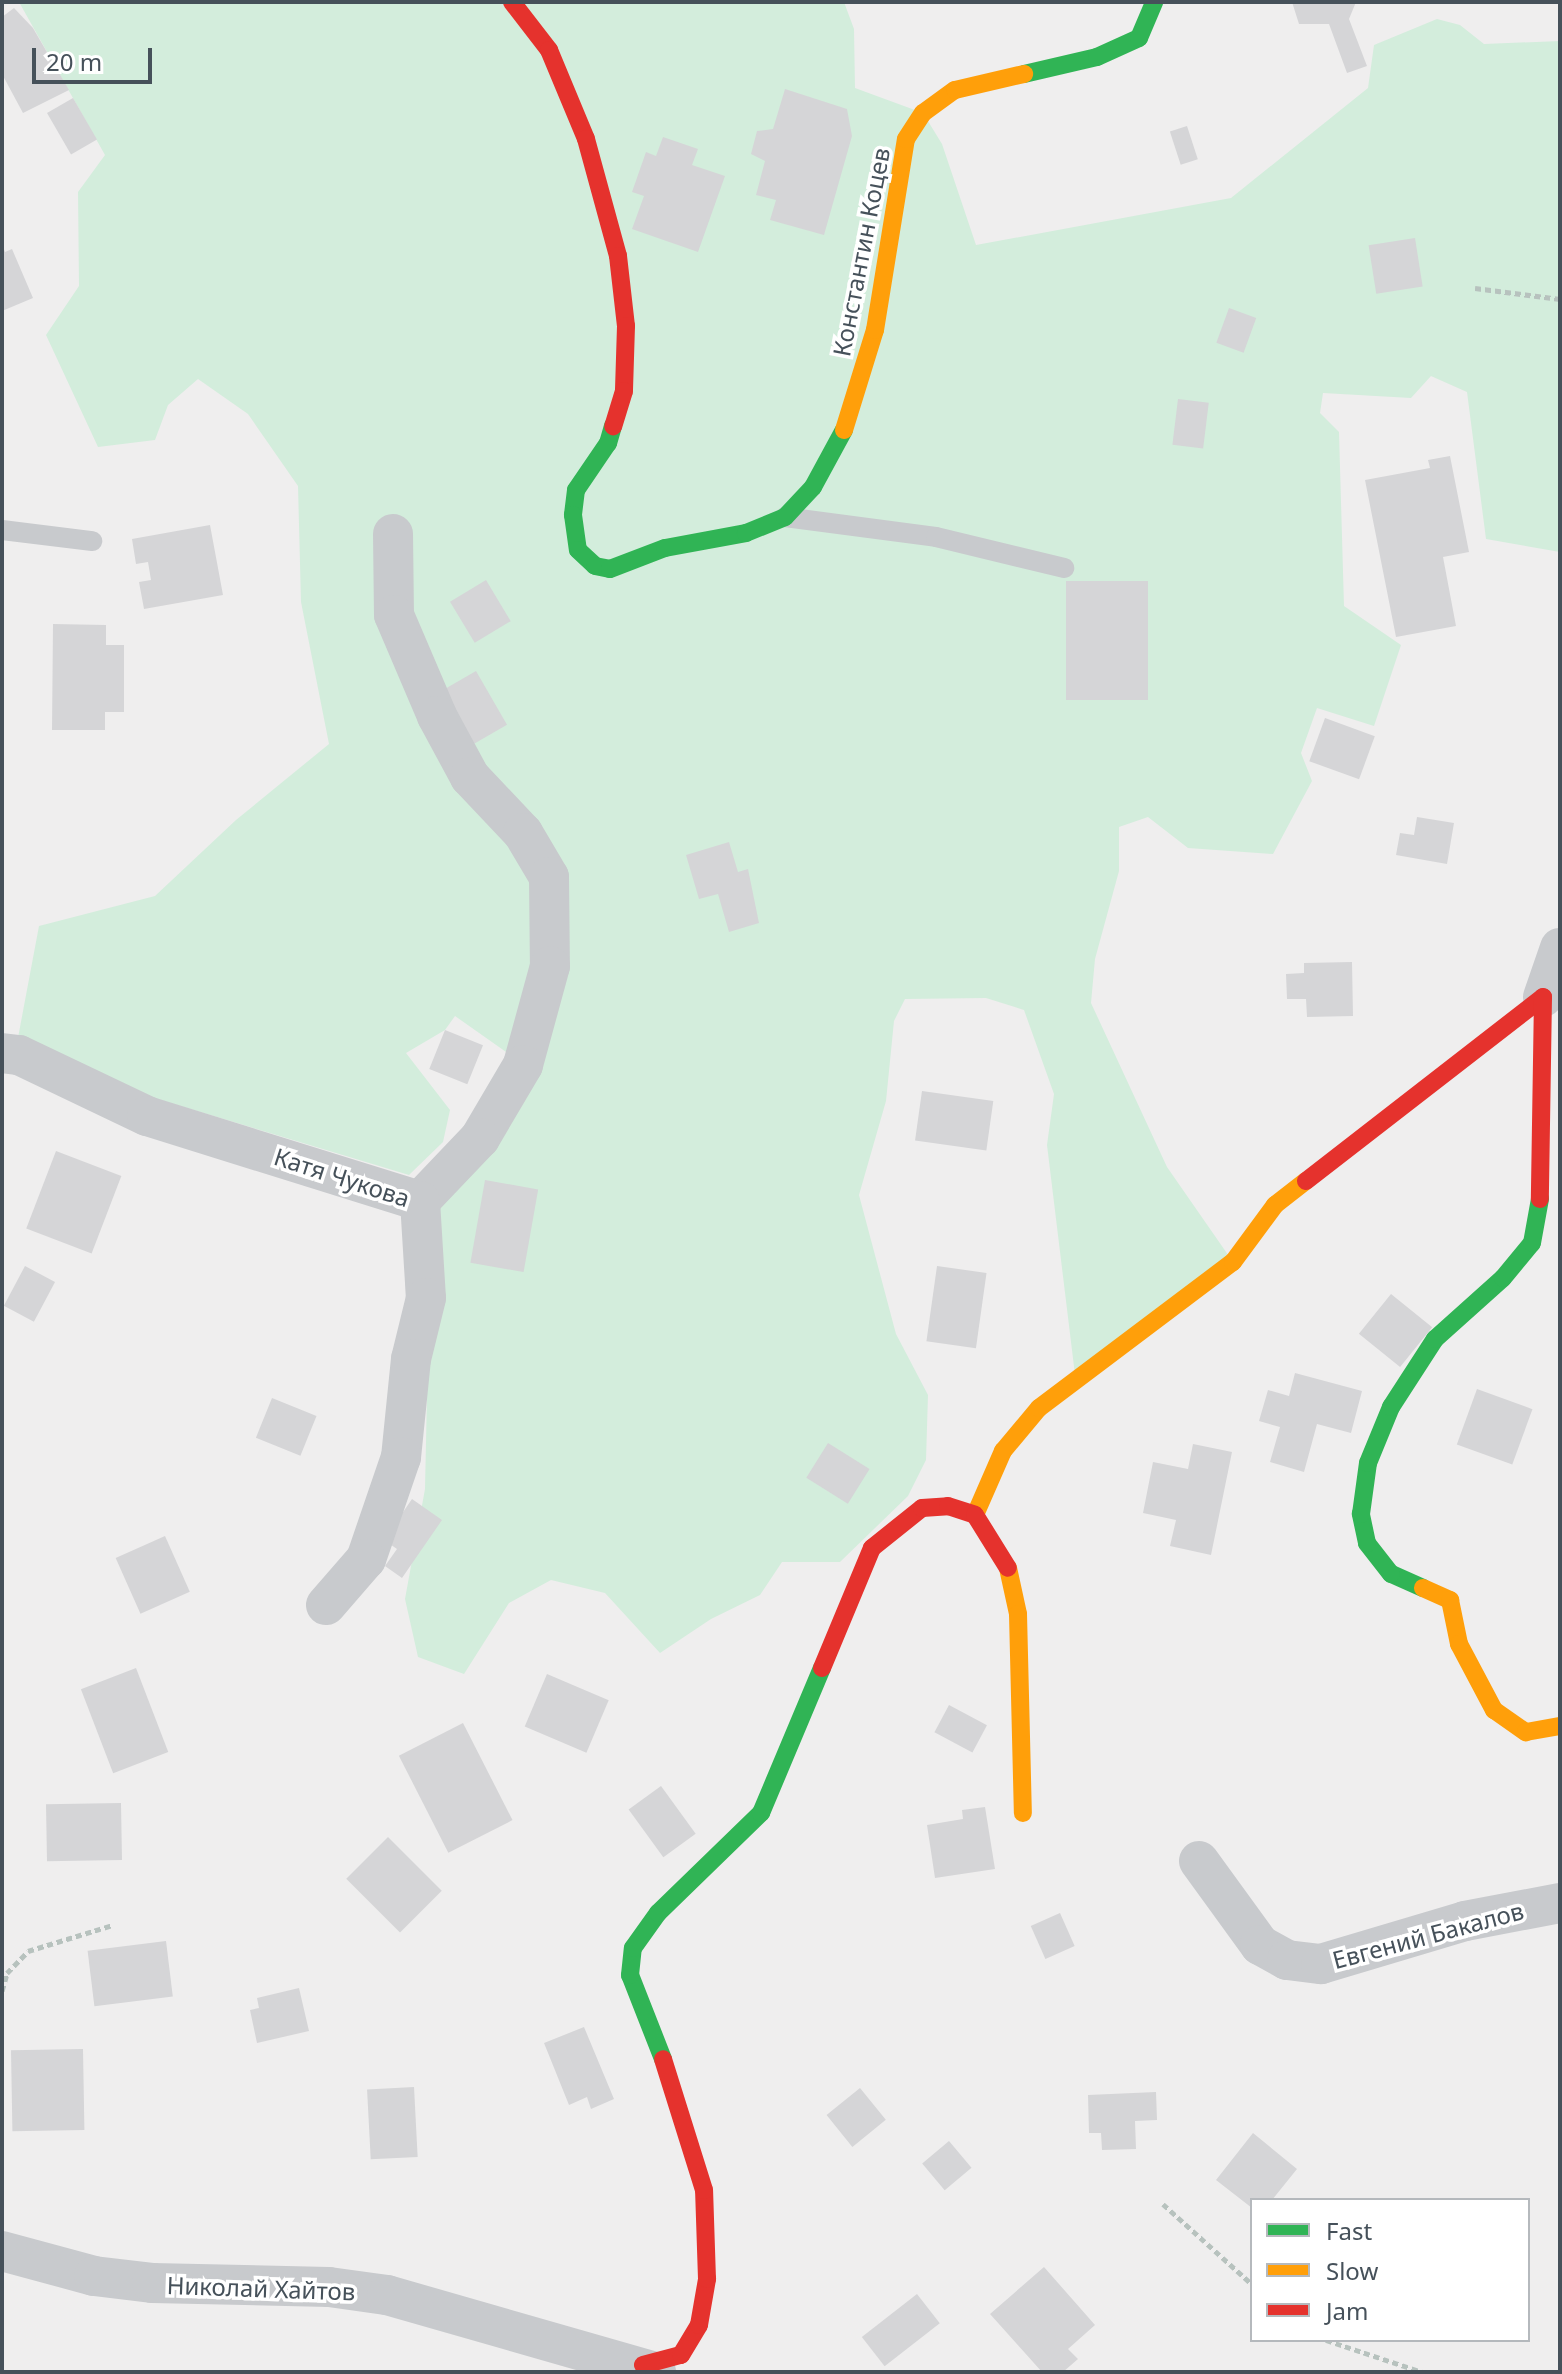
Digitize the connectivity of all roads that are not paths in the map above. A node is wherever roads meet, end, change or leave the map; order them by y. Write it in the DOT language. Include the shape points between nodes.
graph roads {
  1 [pos="512,2"];
  2 [pos="1154,2"];
  3 [pos="785,517"];
  4 [pos="2,530"];
  5 [pos="393,534"];
  6 [pos="92,541"];
  7 [pos="1064,568"];
  8 [pos="1560,948"];
  9 [pos="1543,997"];
  10 [pos="2,1053"];
  11 [pos="420,1201"];
  12 [pos="975,1515"];
  13 [pos="326,1605"];
  14 [pos="1560,1726"];
  15 [pos="1023,1813"];
  16 [pos="1199,1861"];
  17 [pos="1560,1903"];
  18 [pos="2,2251"];
  19 [pos="650,2368"];
  1 -- 3 [label="street, Константин Коцев" via="549,50 586,139 624,290 624,391 608,443 576,490 573,528 578,550 595,566 625,566 665,548 746,533"];
  2 -- 3 [label="street, Константин Коцев" via="1139,38 1097,57 955,90 923,113 906,139 897,175 875,330 843,434 813,487"];
  3 -- 7 [label="lane" via="936,537"];
  4 -- 6 [label="lane"];
  5 -- 11 [label="street" via="394,615 437,716 470,777 523,833 549,877 550,966 523,1065 480,1138"];
  8 -- 9 [label="street"];
  9 -- 12 [label="street" via="1275,1205 1233,1262 1039,1408 1003,1451"];
  9 -- 14 [label="street" via="1544,1179 1532,1243 1503,1278 1435,1339 1391,1407 1368,1463 1361,1514 1367,1543 1391,1574 1450,1600 1459,1644 1494,1710 1526,1732"];
  10 -- 11 [label="street, Катя Чукова" via="19,1055 147,1116"];
  11 -- 13 [label="street, Катя Чукова" via="426,1298 411,1359 401,1457 366,1559"];
  12 -- 15 [label="street" via="1007,1564 1018,1614"];
  12 -- 19 [label="street" via="948,1506 922,1508 872,1548 761,1813 658,1913 633,1948 630,1975 675,2090 704,2190 707,2279 699,2325 681,2355"];
  16 -- 17 [label="street, Евгений Бакалов" via="1260,1945 1321,1964 1465,1921"];
  18 -- 19 [label="street, Николай Хайтов" via="94,2276 152,2283 329,2287 387,2295 589,2356"];
}
